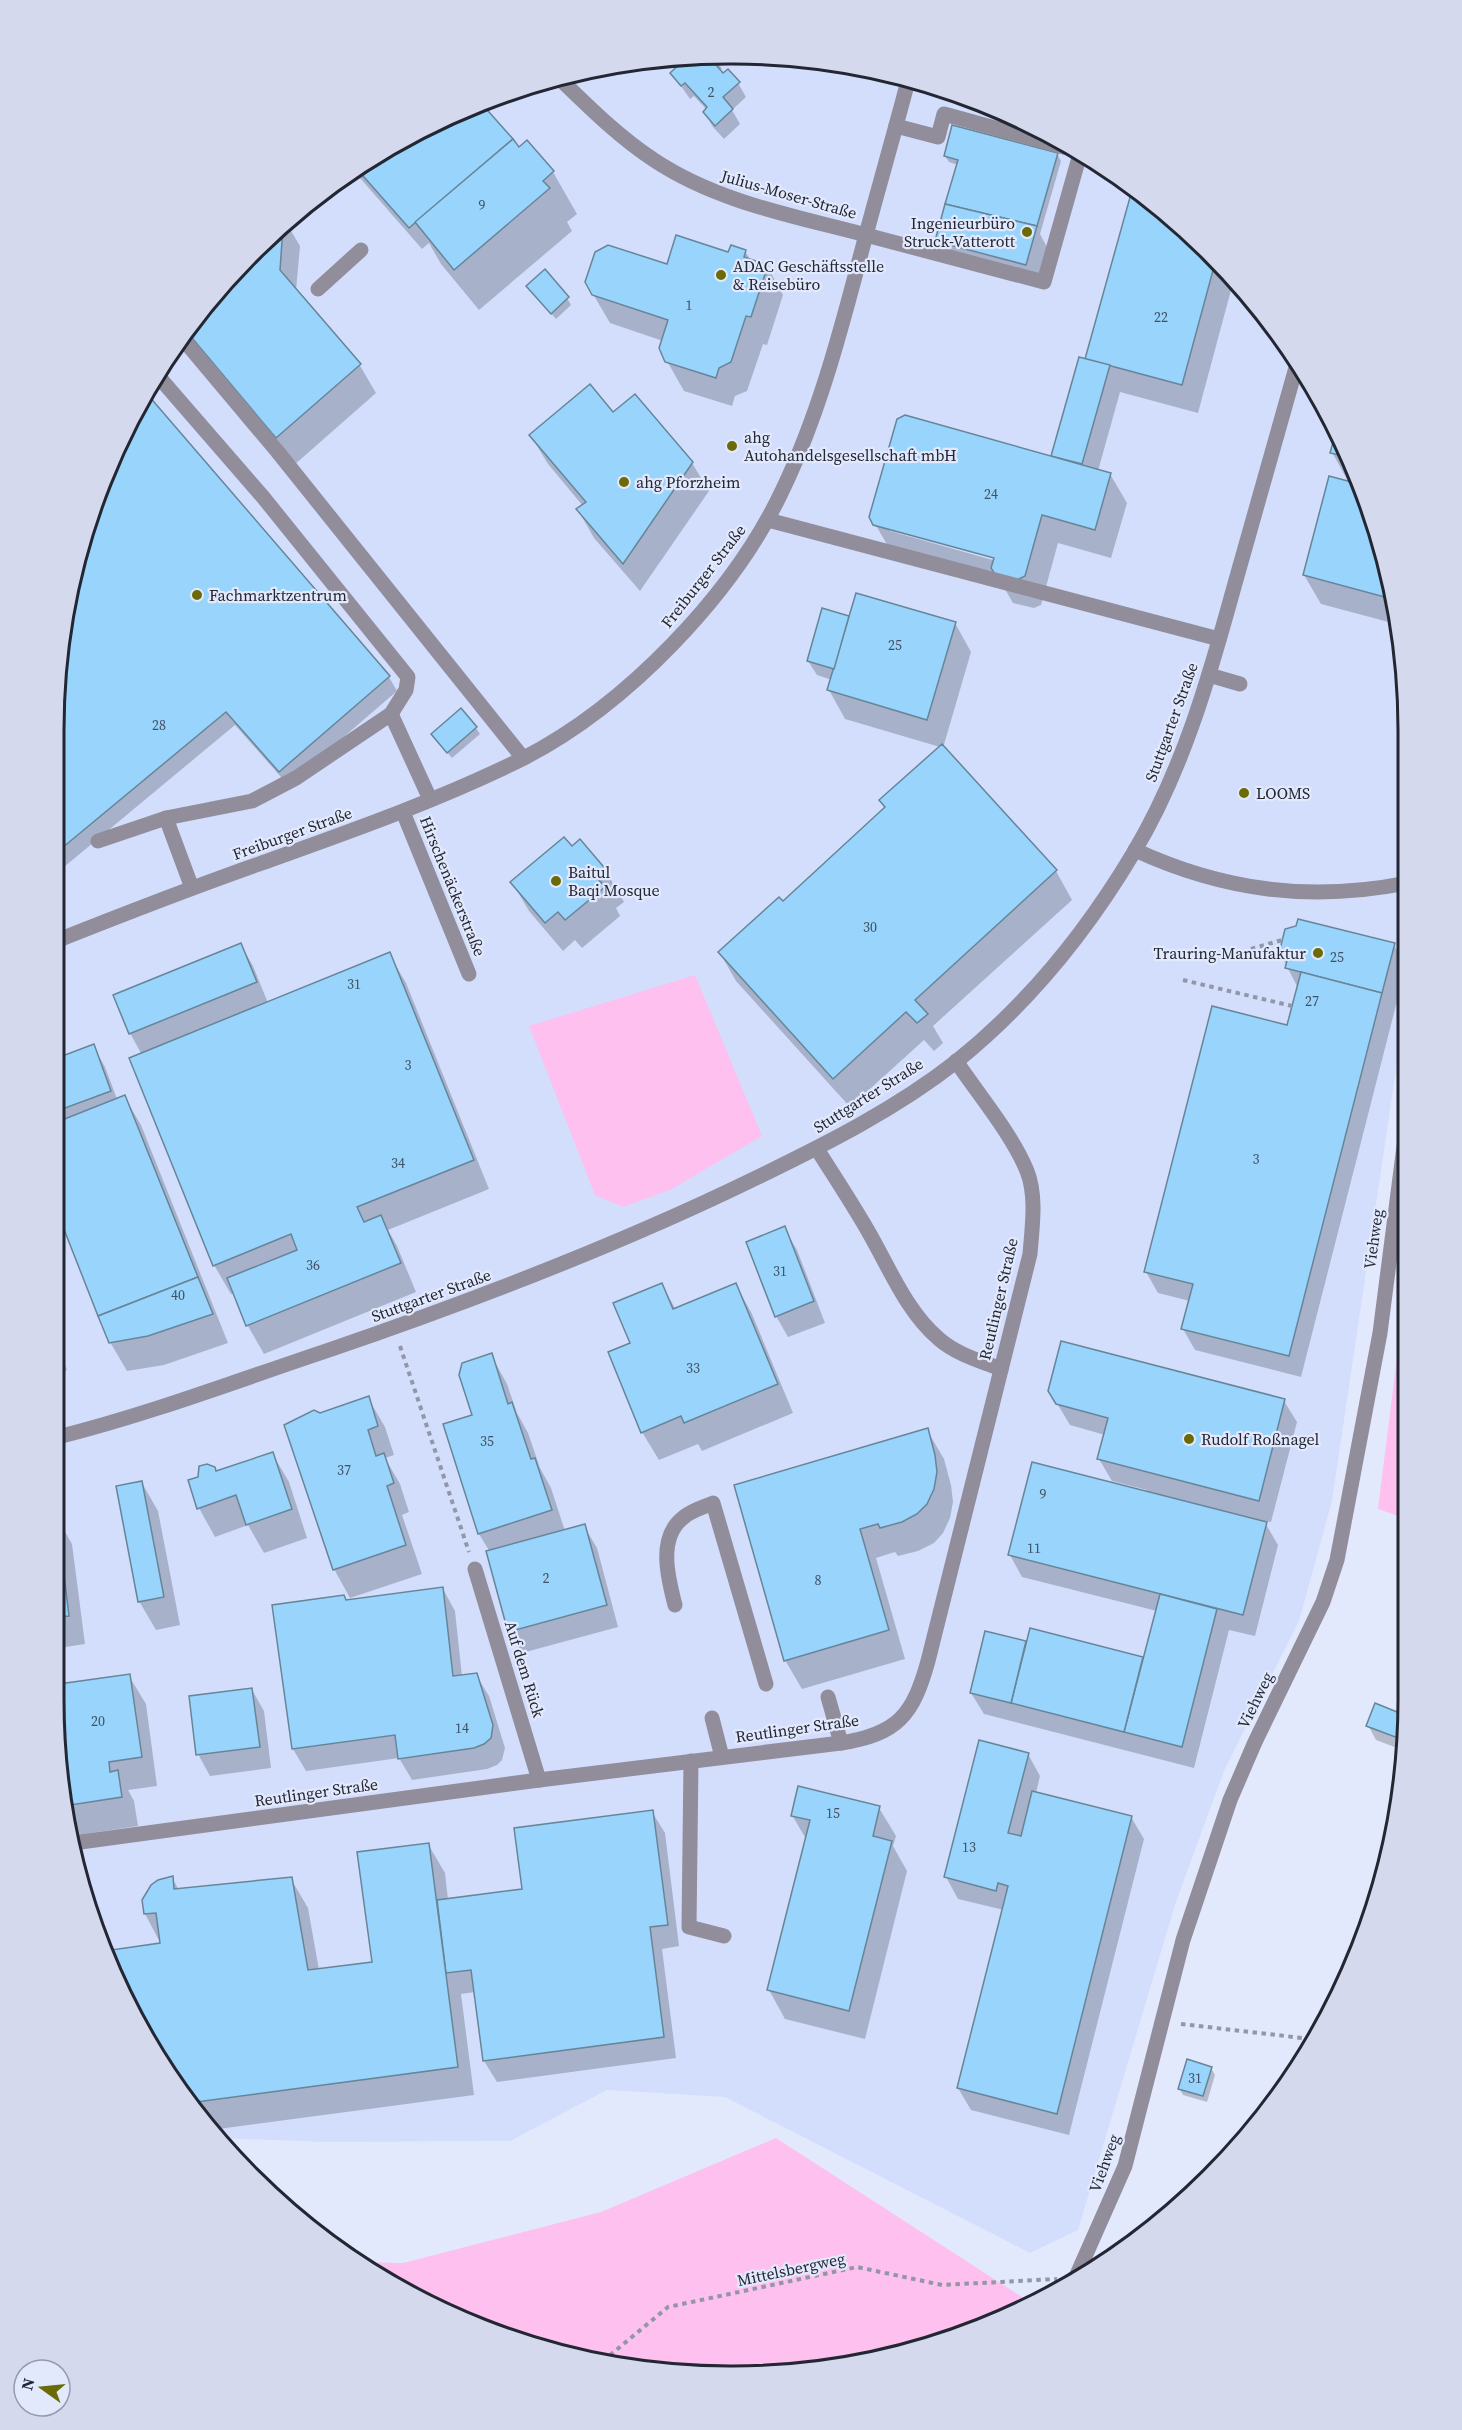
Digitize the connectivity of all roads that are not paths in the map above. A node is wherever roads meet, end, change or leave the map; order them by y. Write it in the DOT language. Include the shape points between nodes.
graph roads {
  1 [pos="566,85"];
  2 [pos="906,88"];
  3 [pos="896,126"];
  4 [pos="1036,139"];
  5 [pos="1078,162"];
  6 [pos="866,235"];
  7 [pos="361,250"];
  8 [pos="318,289"];
  9 [pos="188,345"];
  10 [pos="1294,375"];
  11 [pos="164,383"];
  12 [pos="768,520"];
  13 [pos="1219,639"];
  14 [pos="1209,675"];
  15 [pos="1240,684"];
  16 [pos="391,714"];
  17 [pos="523,758"];
  18 [pos="430,800"];
  19 [pos="403,812"];
  20 [pos="166,818"];
  21 [pos="98,841"];
  22 [pos="1135,850"];
  23 [pos="1398,884"];
  24 [pos="192,888"];
  25 [pos="64,938"];
  26 [pos="469,974"];
  27 [pos="956,1061"];
  28 [pos="817,1149"];
  29 [pos="1398,1194"];
  30 [pos="1001,1369"];
  31 [pos="64,1435"];
  32 [pos="475,1569"];
  33 [pos="675,1605"];
  34 [pos="766,1684"];
  35 [pos="828,1697"];
  36 [pos="712,1718"];
  37 [pos="841,1743"];
  38 [pos="722,1757"];
  39 [pos="691,1761"];
  40 [pos="540,1780"];
  41 [pos="80,1842"];
  42 [pos="724,1936"];
  43 [pos="1080,2266"];
  1 -- 6 [label="street, Julius-Moser-Straße" via="616,132 687,179 728,197"];
  2 -- 3 [label="street, Freiburger Straße"];
  3 -- 4 [label="street" via="938,137 944,114"];
  3 -- 6 [label="street, Freiburger Straße"];
  5 -- 6 [label="street, Julius-Moser-Straße" via="1044,282"];
  6 -- 12 [label="street, Freiburger Straße" via="822,389 799,453"];
  7 -- 8 [label="street"];
  9 -- 17 [label="street"];
  10 -- 13 [label="street, Stuttgarter Straße"];
  11 -- 16 [label="street" via="408,676 406,690"];
  12 -- 13 [label="street"];
  12 -- 17 [label="street, Freiburger Straße" via="724,582 671,645 601,708"];
  13 -- 14 [label="street, Stuttgarter Straße"];
  14 -- 15 [label="street"];
  14 -- 22 [label="street, Stuttgarter Straße" via="1188,738"];
  16 -- 18 [label="street"];
  16 -- 20 [label="street" via="296,778 252,801"];
  17 -- 18 [label="street, Freiburger Straße"];
  18 -- 19 [label="street, Freiburger Straße"];
  19 -- 24 [label="street, Freiburger Straße"];
  19 -- 26 [label="street, Hirschenäckerstraße"];
  20 -- 21 [label="street"];
  20 -- 24 [label="street"];
  22 -- 23 [label="street" via="1203,877 1264,890 1339,892"];
  22 -- 27 [label="street, Stuttgarter Straße" via="1083,932 1056,964"];
  24 -- 25 [label="street, Freiburger Straße"];
  27 -- 28 [label="street, Stuttgarter Straße" via="900,1101"];
  27 -- 30 [label="street, Reutlinger Straße" via="1028,1173 1033,1213 1030,1254"];
  28 -- 30 [label="street" via="905,1297 927,1325 952,1348"];
  28 -- 31 [label="street, Stuttgarter Straße" via="684,1213 484,1295 146,1412"];
  29 -- 43 [label="street, Viehweg" via="1380,1333 1337,1560 1323,1602 1230,1800 1183,1940 1125,2166"];
  30 -- 37 [label="street, Reutlinger Straße" via="919,1691 905,1716 892,1726"];
  32 -- 40 [label="street, Auf dem Rück"];
  33 -- 34 [label="street" via="667,1566 673,1529 686,1515 713,1503"];
  35 -- 37 [label="street"];
  36 -- 38 [label="street"];
  37 -- 38 [label="street, Reutlinger Straße"];
  38 -- 39 [label="street, Reutlinger Straße"];
  39 -- 40 [label="street, Reutlinger Straße"];
  39 -- 42 [label="street" via="689,1927"];
  40 -- 41 [label="street, Reutlinger Straße"];
}
